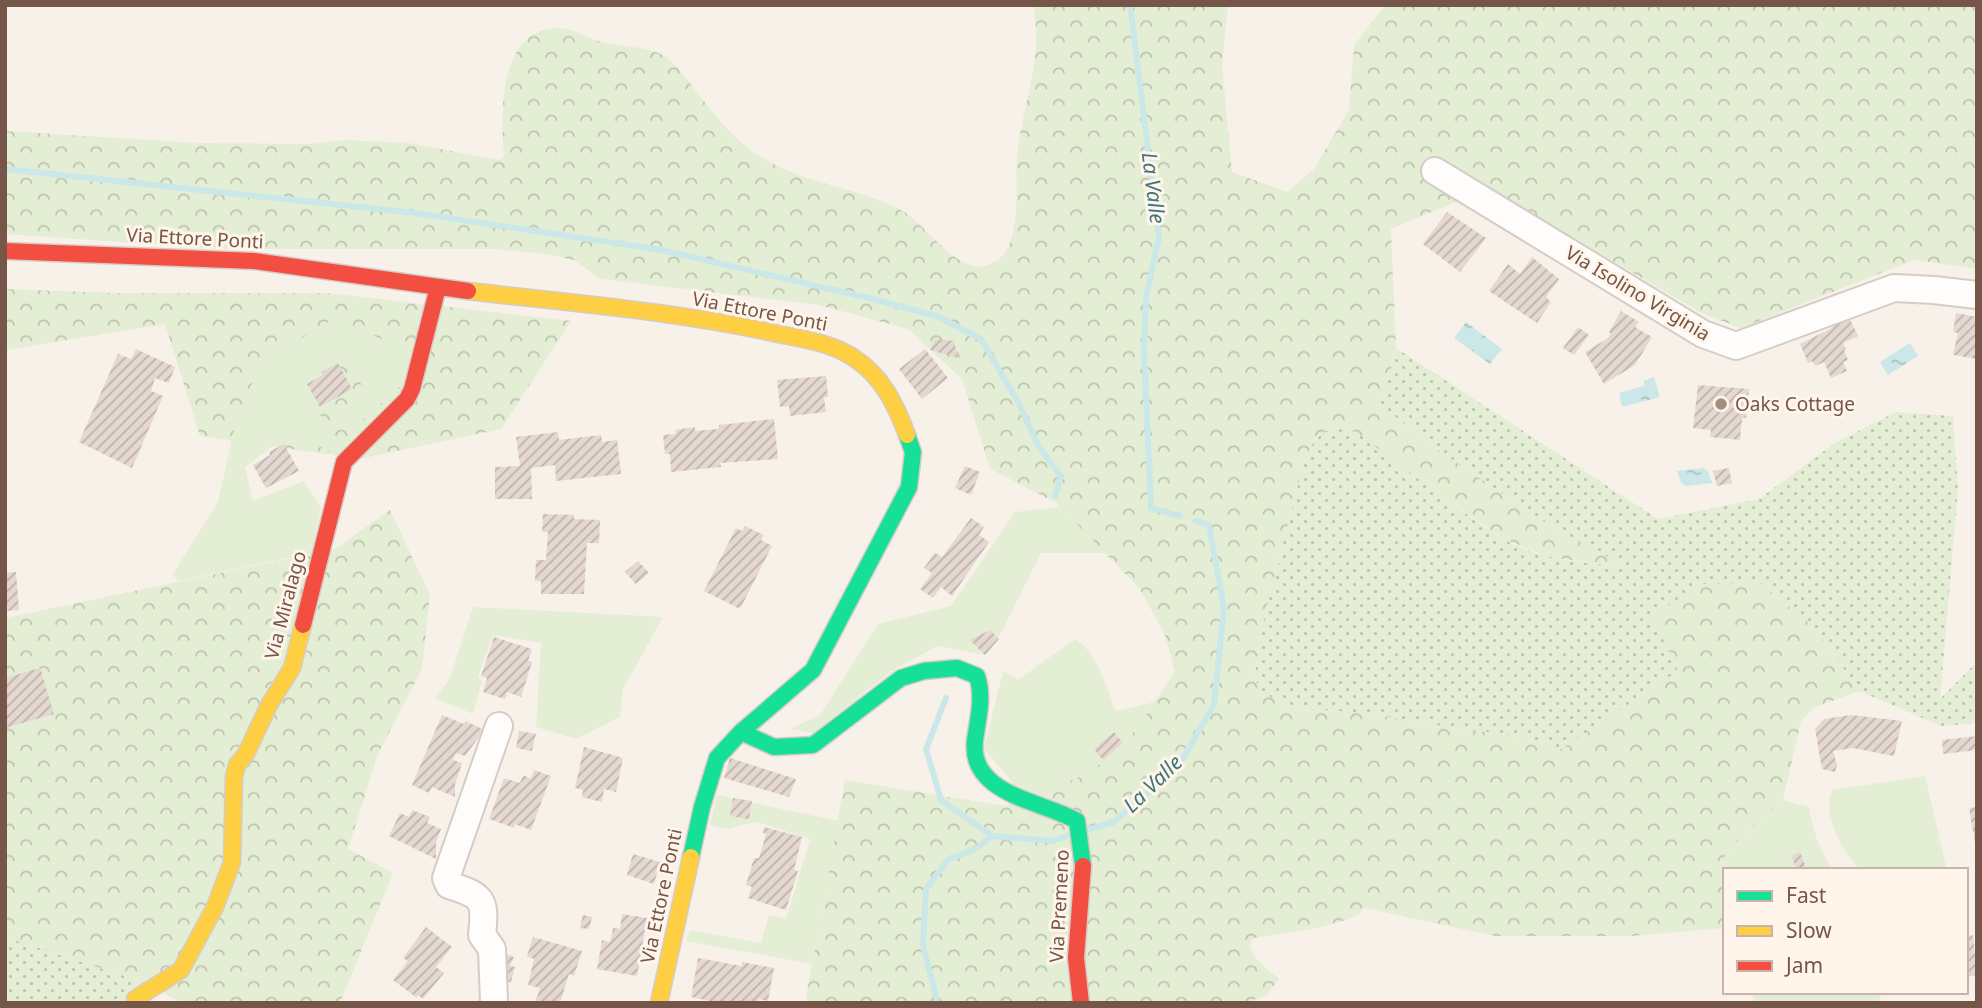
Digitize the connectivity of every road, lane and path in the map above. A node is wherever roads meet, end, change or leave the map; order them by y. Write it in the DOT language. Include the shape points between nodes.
graph roads {
  1 [pos="1434,171"];
  2 [pos="5,251"];
  3 [pos="438,287"];
  4 [pos="1977,295"];
  5 [pos="499,726"];
  6 [pos="741,732"];
  7 [pos="135,999"];
  8 [pos="494,1003"];
  9 [pos="659,1003"];
  10 [pos="1081,1003"];
  1 -- 4 [label="street, Via Isolino Virginia" via="1703,334 1736,346 1894,288"];
  2 -- 3 [label="street, Via Ettore Ponti" via="254,261"];
  3 -- 6 [label="street, Via Ettore Ponti" via="740,325 826,344 855,358 880,382 896,406 913,452 909,487 813,670"];
  3 -- 7 [label="street, Via Miralago" via="407,399 352,453 339,475 292,668 233,777 232,862 215,906 181,970"];
  5 -- 8 [label="street" via="446,878 449,885 471,892 485,911 482,935 492,949"];
  6 -- 9 [label="street, Via Ettore Ponti" via="717,758 709,783"];
  6 -- 10 [label="street, Via Premeno" via="774,747 813,745 901,678 957,668 977,676 982,690 974,751 983,775 1010,794 1073,820 1084,846 1077,973"];
}
